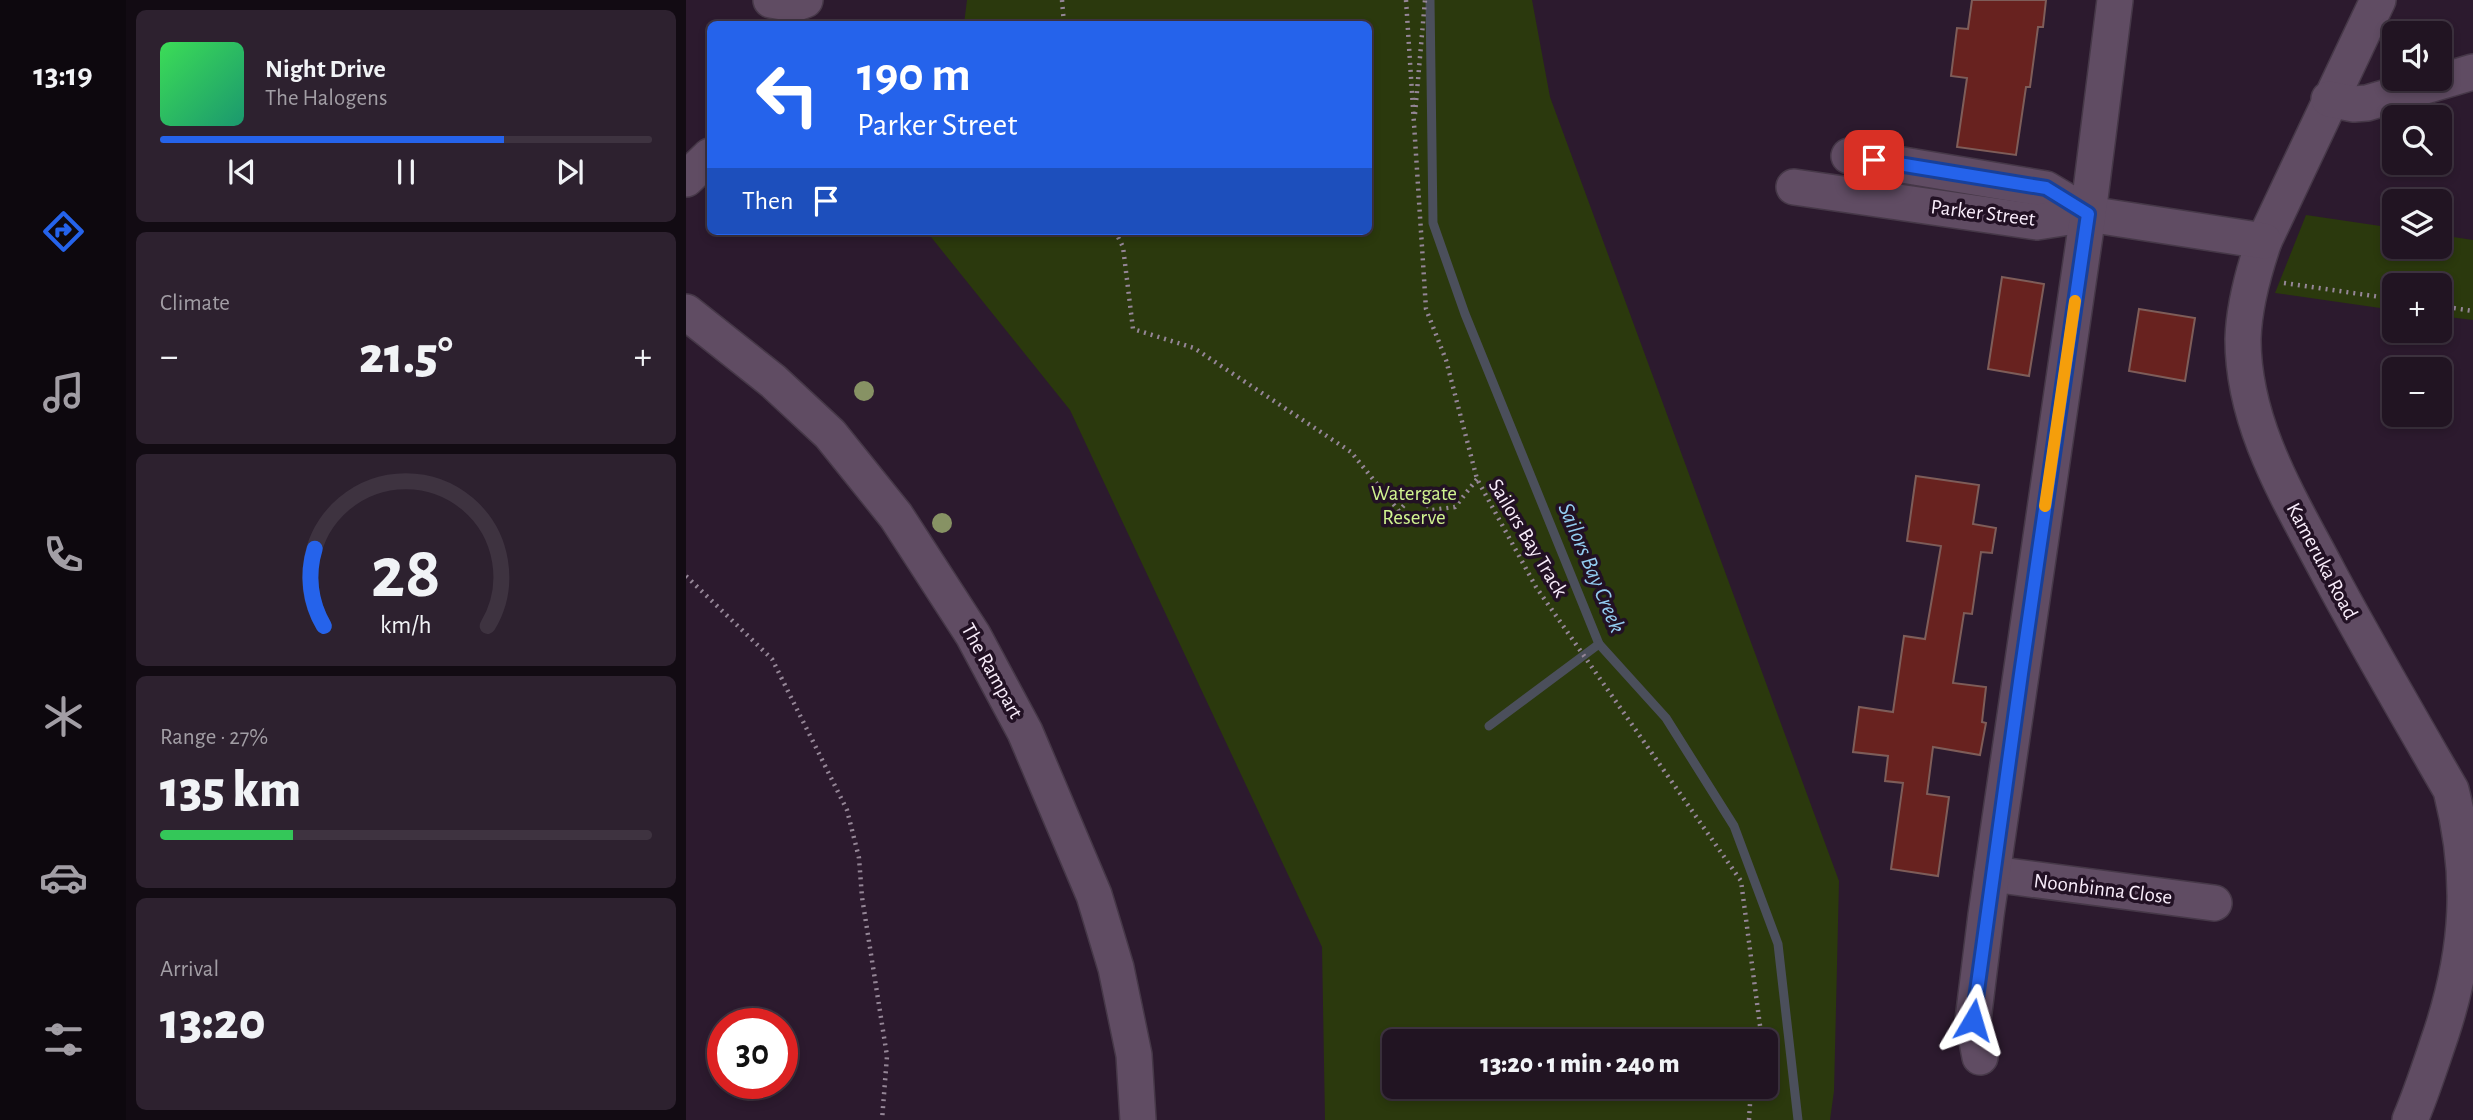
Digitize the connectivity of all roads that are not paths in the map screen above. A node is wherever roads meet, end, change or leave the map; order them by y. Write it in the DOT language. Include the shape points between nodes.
graph roads {
  1 [pos="2115,0"];
  2 [pos="2378,0"];
  3 [pos="2473,72"];
  4 [pos="2329,99"];
  5 [pos="1849,156"];
  6 [pos="707,159"];
  7 [pos="686,179"];
  8 [pos="1794,187"];
  9 [pos="2088,214"];
  10 [pos="2264,241"];
  11 [pos="686,312"];
  12 [pos="1992,874"];
  13 [pos="2214,903"];
  14 [pos="2472,918"];
  15 [pos="1980,1056"];
  16 [pos="1138,1120"];
  17 [pos="2410,1120"];
  1 -- 9 [label="street"];
  2 -- 4 [label="street, Kameruka Road"];
  3 -- 4 [label="street" via="2367,103"];
  4 -- 10 [label="street, Kameruka Road"];
  5 -- 9 [label="street, Parker Street" via="2046,188"];
  6 -- 7 [label="street"];
  8 -- 9 [label="street, Parker Street" via="2037,222"];
  9 -- 10 [label="street, Parker Street"];
  9 -- 12 [label="street"];
  10 -- 14 [label="street, Kameruka Road" via="2252,277 2243,340 2253,413 2264,449 2349,612 2451,790 2469,849"];
  11 -- 16 [label="street, The Rampart" via="830,434 896,516 973,635 1025,732 1094,895 1116,968 1134,1055"];
  12 -- 13 [label="street, Noonbinna Close"];
  12 -- 15 [label="street" via="1973,1020"];
  14 -- 17 [label="street, Kameruka Road" via="2457,985"];
}
